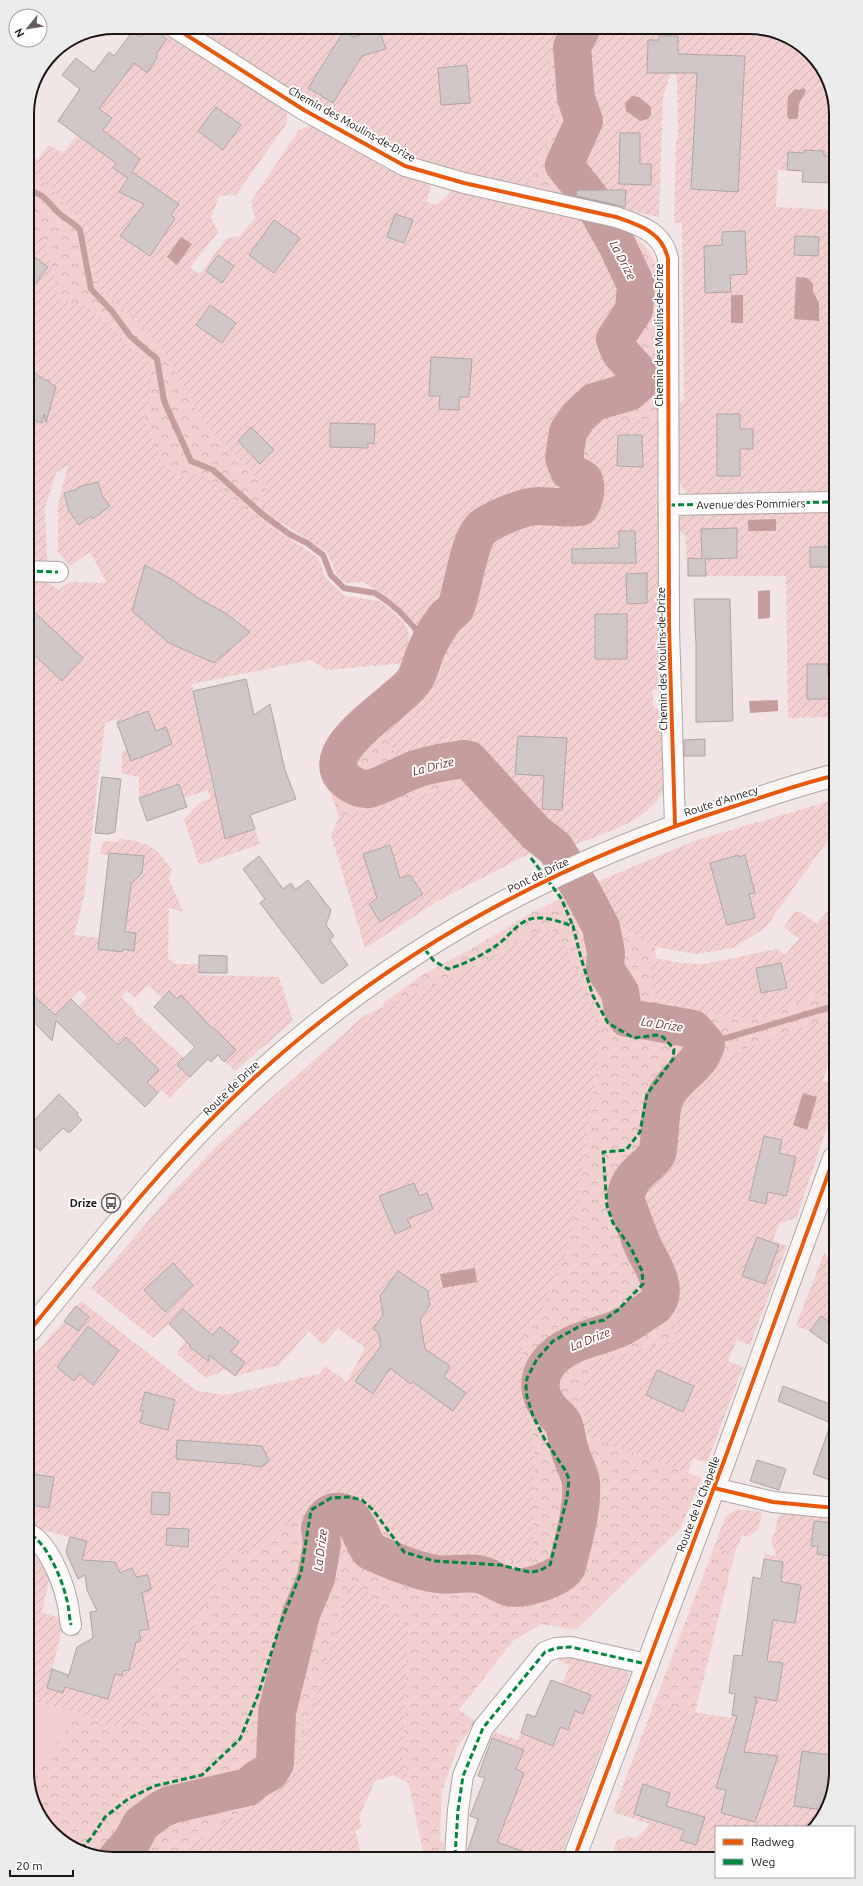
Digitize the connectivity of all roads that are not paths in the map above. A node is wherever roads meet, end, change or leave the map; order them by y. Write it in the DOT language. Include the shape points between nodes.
graph roads {
  1 [pos="185,34"];
  2 [pos="829,502"];
  3 [pos="669,505"];
  4 [pos="34,571"];
  5 [pos="58,572"];
  6 [pos="829,777"];
  7 [pos="675,825"];
  8 [pos="595,858"];
  9 [pos="489,910"];
  10 [pos="829,1172"];
  11 [pos="34,1325"];
  12 [pos="714,1488"];
  13 [pos="829,1507"];
  14 [pos="34,1537"];
  15 [pos="71,1625"];
  16 [pos="646,1664"];
  17 [pos="455,1852"];
  18 [pos="577,1852"];
  1 -- 3 [label="street, Chemin des Moulins-de-Drize" via="304,110 405,166 464,183 616,217 651,231 662,241 668,259"];
  2 -- 3 [label="street, Avenue des Pommiers"];
  3 -- 7 [label="street, Chemin des Moulins-de-Drize" via="669,628"];
  4 -- 5 [label="street"];
  6 -- 7 [label="main road, Route d'Annecy"];
  7 -- 8 [label="main road, Route d'Annecy"];
  8 -- 9 [label="main road, Pont de Drize"];
  9 -- 11 [label="main road, Route de Drize" via="423,947 370,983 304,1034 254,1078 178,1155"];
  10 -- 12 [label="main road, Route de la Chapelle"];
  12 -- 13 [label="street" via="773,1502"];
  12 -- 16 [label="main road, Route de la Chapelle"];
  14 -- 15 [label="street" via="43,1544 61,1580"];
  16 -- 17 [label="street" via="571,1647 545,1652 483,1728 463,1776"];
  16 -- 18 [label="main road, Route de la Chapelle"];
}
